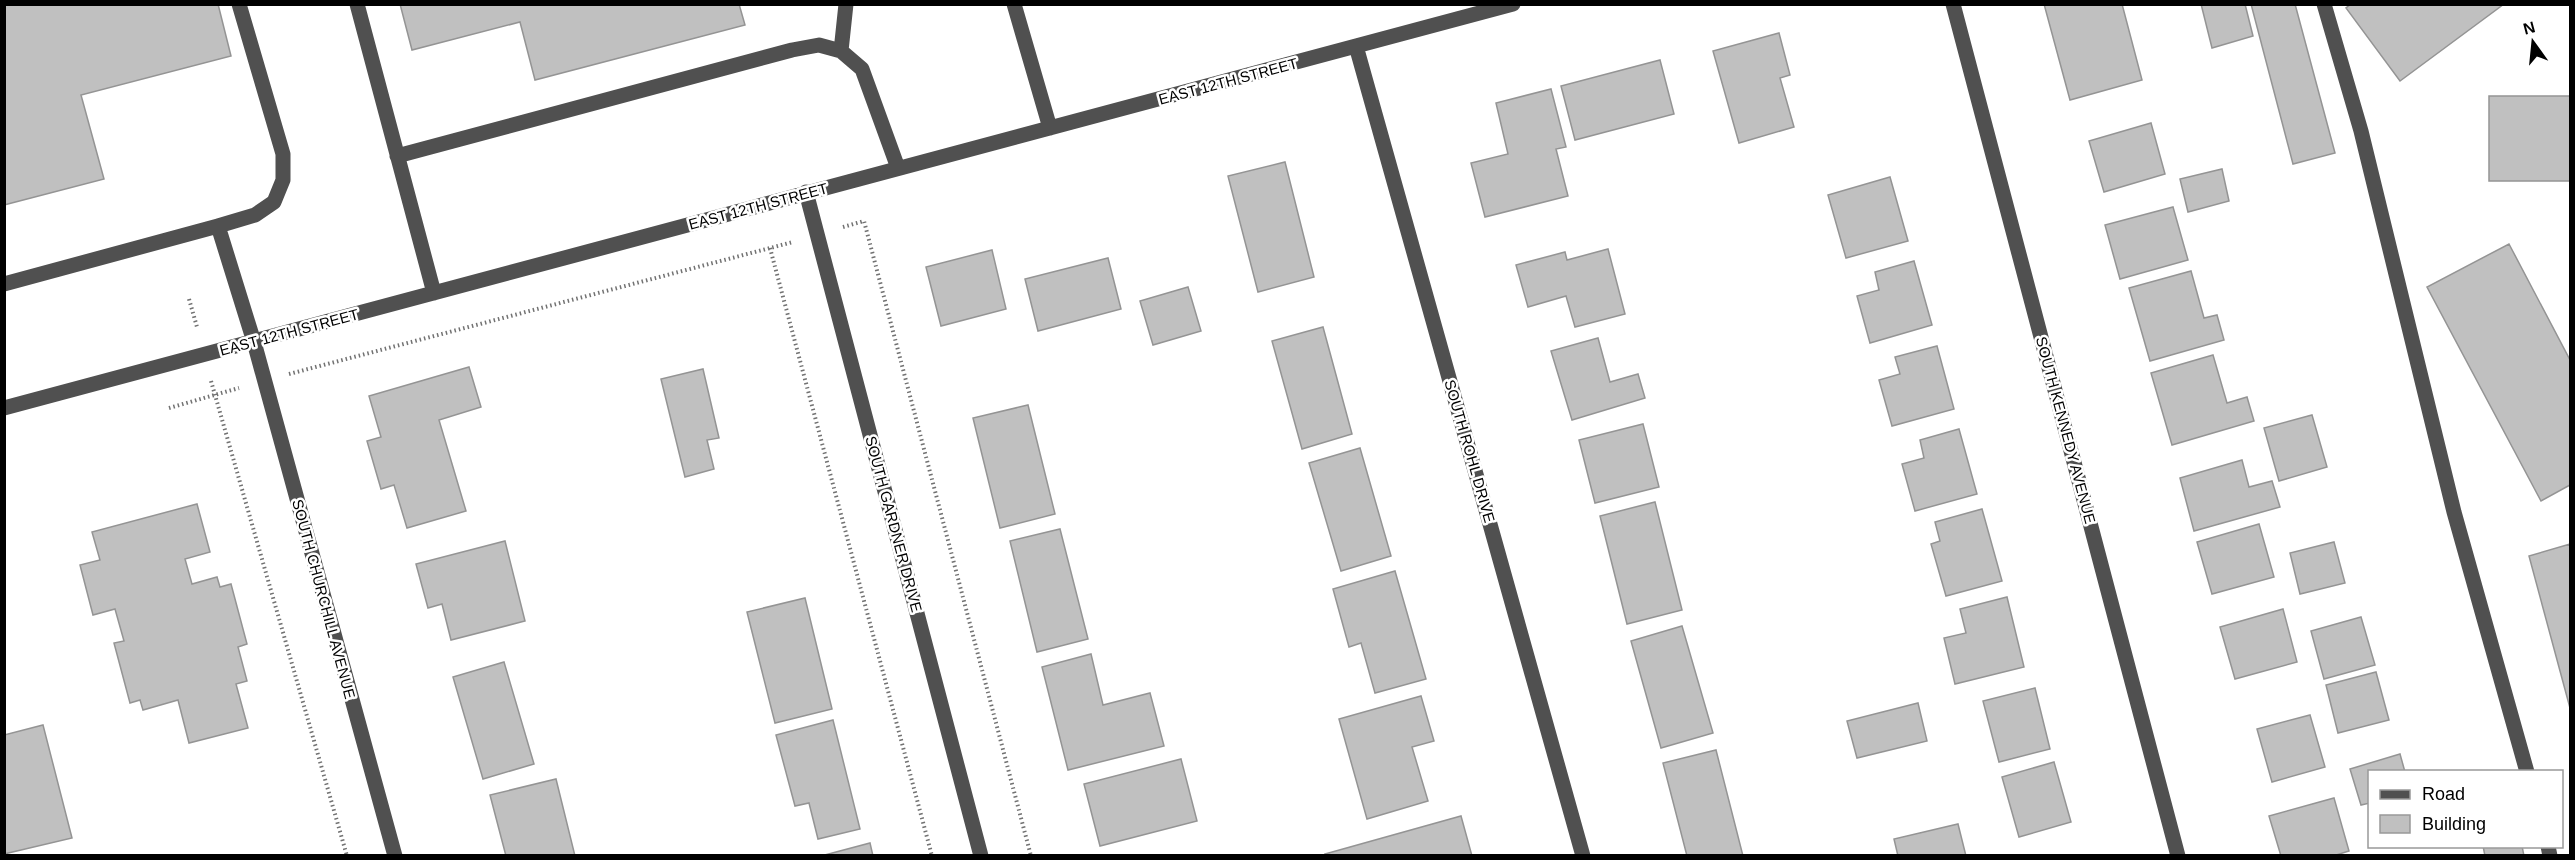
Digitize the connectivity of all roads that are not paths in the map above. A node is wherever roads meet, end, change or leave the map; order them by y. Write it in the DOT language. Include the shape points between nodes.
graph roads {
  1 [pos="239,4"];
  2 [pos="357,4"];
  3 [pos="846,4"];
  4 [pos="1014,4"];
  5 [pos="1953,4"];
  6 [pos="2324,4"];
  7 [pos="1503,6"];
  8 [pos="1356,46"];
  9 [pos="841,51"];
  10 [pos="1050,128"];
  11 [pos="398,156"];
  12 [pos="898,168"];
  13 [pos="806,192"];
  14 [pos="218,226"];
  15 [pos="4,284"];
  16 [pos="434,293"];
  17 [pos="254,342"];
  18 [pos="4,408"];
  19 [pos="2527,770"];
  20 [pos="394,855"];
  21 [pos="981,855"];
  22 [pos="1583,855"];
  23 [pos="2178,855"];
  1 -- 14 [label="street" via="282,154 283,180 274,202 255,215"];
  2 -- 11 [label="street"];
  3 -- 9 [label="street"];
  4 -- 10 [label="street"];
  5 -- 23 [label="street, SOUTH KENNEDY AVENUE"];
  6 -- 19 [label="street" via="2361,131 2454,512"];
  7 -- 8 [label="street, EAST 12TH STREET"];
  8 -- 10 [label="street, EAST 12TH STREET"];
  8 -- 22 [label="street, SOUTH ROHL DRIVE"];
  9 -- 11 [label="street" via="819,45 792,50"];
  9 -- 12 [label="street" via="862,69"];
  10 -- 12 [label="street, EAST 12TH STREET"];
  11 -- 16 [label="street"];
  12 -- 13 [label="street, EAST 12TH STREET"];
  13 -- 16 [label="street, EAST 12TH STREET"];
  13 -- 21 [label="street, SOUTH GARDNER DRIVE"];
  14 -- 15 [label="street"];
  14 -- 17 [label="street, SOUTH CHURCHILL AVENUE"];
  16 -- 17 [label="street, EAST 12TH STREET"];
  17 -- 18 [label="street, EAST 12TH STREET"];
  17 -- 20 [label="street, SOUTH CHURCHILL AVENUE"];
}
